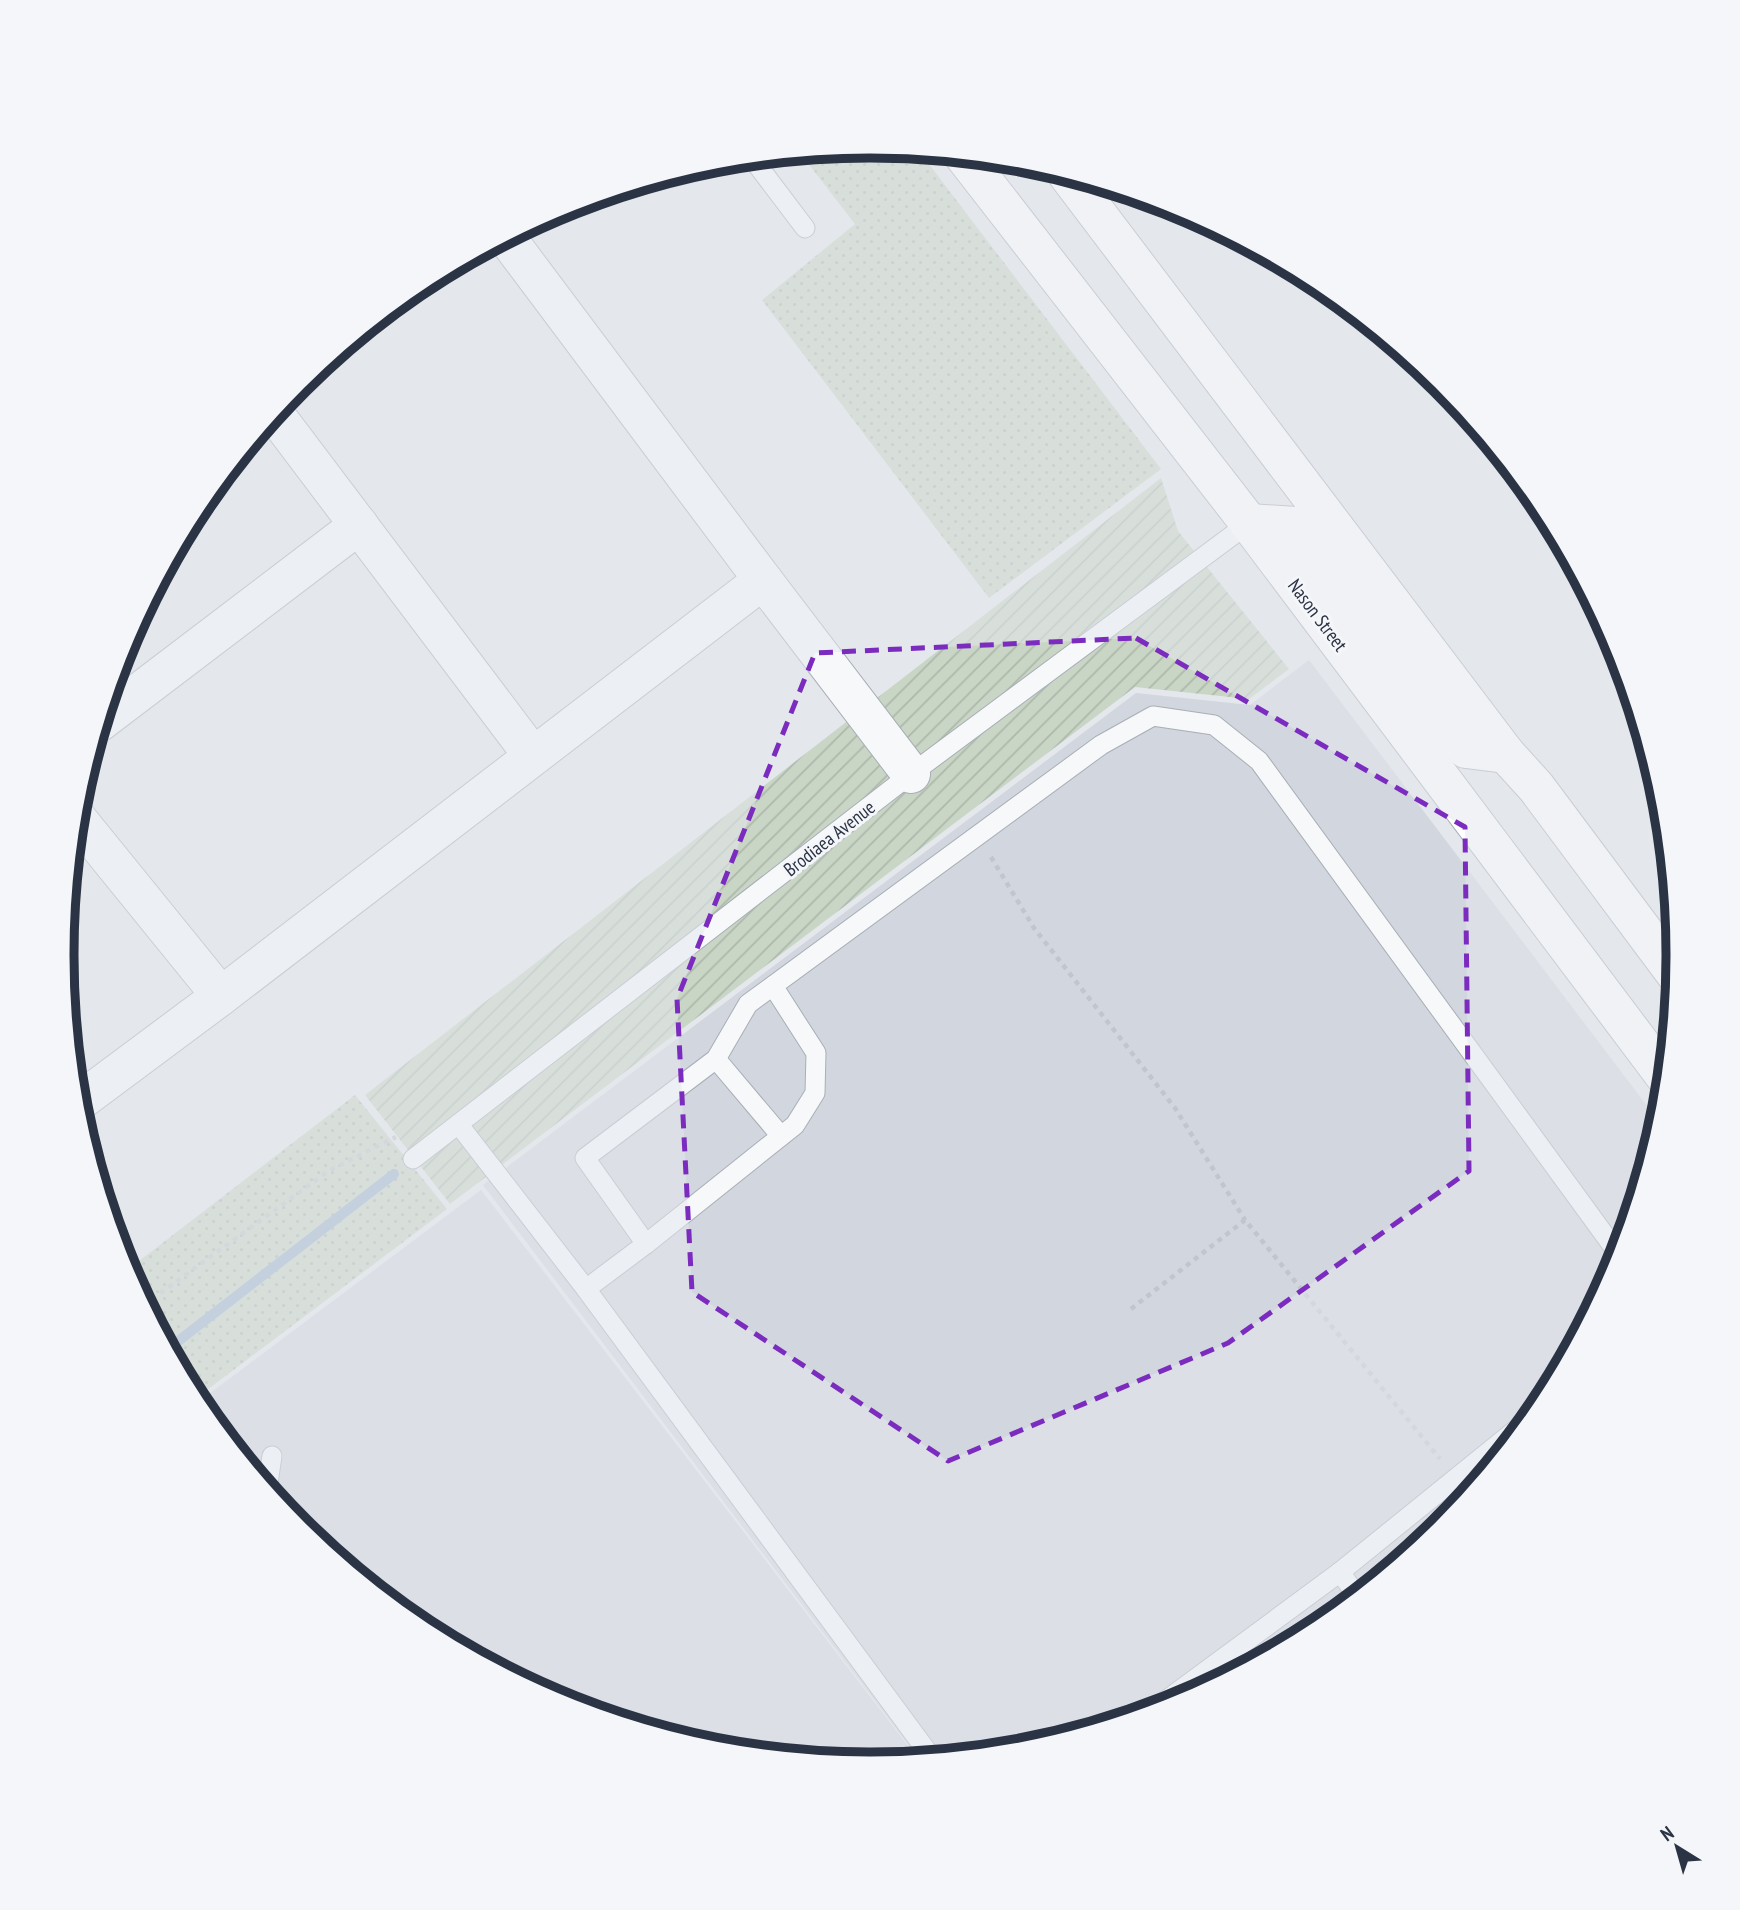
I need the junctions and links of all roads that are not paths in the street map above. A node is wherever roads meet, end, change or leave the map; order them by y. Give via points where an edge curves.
1 (971, 165) edge
2 (758, 166) edge
3 (1076, 186) edge
4 (806, 228) dead end
5 (512, 244) edge
6 (280, 421) edge
7 (1249, 523) junction
8 (359, 525) junction
9 (763, 580) junction
10 (112, 713) edge
11 (1506, 754) junction
12 (533, 756) junction
13 (911, 774) junction
14 (84, 827) edge
15 (1666, 961) edge
16 (773, 986) junction
17 (220, 996) junction
18 (716, 1059) junction
19 (1658, 1068) edge
20 (87, 1096) edge
21 (459, 1125) junction
22 (780, 1136) junction
23 (413, 1159) dead end
24 (646, 1244) junction
25 (1612, 1245) edge
26 (586, 1289) junction
27 (1500, 1443) edge
28 (272, 1456) dead end
29 (269, 1477) edge
30 (1340, 1572) junction
31 (1352, 1589) edge
32 (1185, 1686) edge
33 (926, 1750) edge

1 - 7 main road, Nason Street
2 - 4 lane
3 - 11 main road
5 - 9 street
6 - 8 street
7 - 11 main road via 1296,526 1466,749
7 - 13 lane, Brodiaea Avenue
7 - 19 main road, Nason Street
8 - 10 street
8 - 12 street
9 - 12 street
9 - 13 street
11 - 15 main road
12 - 17 street
13 - 21 lane, Brodiaea Avenue
14 - 17 street
16 - 18 lane via 748,1004
16 - 22 lane via 816,1054 815,1093 795,1125
16 - 25 lane via 1101,745 1153,716 1214,725 1259,761
17 - 20 street
18 - 22 lane
18 - 24 lane via 585,1158
21 - 23 lane, Brodiaea Avenue
21 - 26 lane
22 - 24 lane
24 - 26 lane
26 - 33 lane
27 - 30 lane
28 - 29 lane
30 - 31 lane
30 - 32 lane

